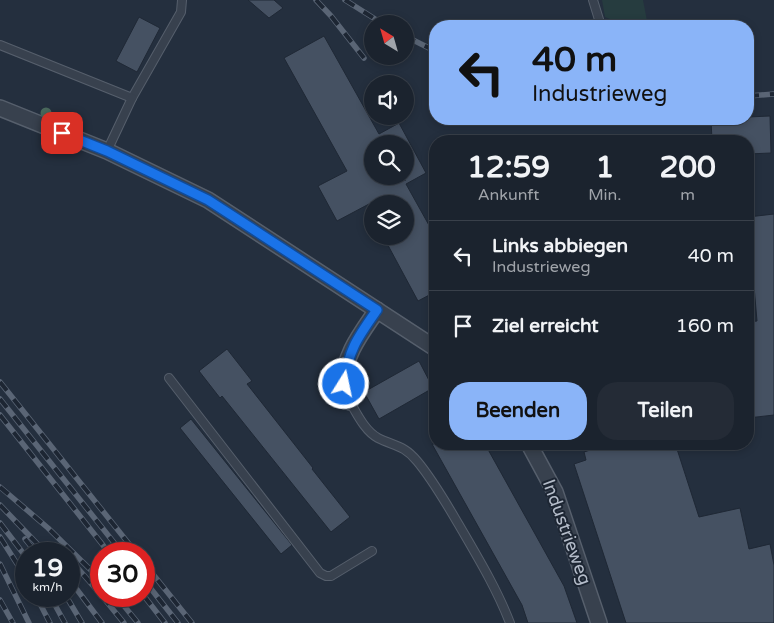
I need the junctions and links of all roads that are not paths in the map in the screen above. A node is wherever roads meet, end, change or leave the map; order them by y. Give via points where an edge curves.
1 (182, 0) edge
2 (593, 0) edge
3 (598, 20) edge
4 (0, 45) edge
5 (132, 98) junction
6 (0, 108) edge
7 (107, 151) junction
8 (377, 310) junction
9 (429, 344) edge
10 (169, 378) dead end
11 (350, 402) joint
12 (532, 450) edge
13 (372, 551) dead end
14 (510, 623) edge
15 (599, 623) edge

1 - 5 lane via 181,12
2 - 3 lane
4 - 5 lane
5 - 7 lane
6 - 7 street
7 - 8 street via 208,200
8 - 9 street
8 - 11 street via 354,345 346,366 344,384
10 - 13 lane via 320,574 331,576
11 - 14 lane via 376,437 402,447 417,460 476,554
12 - 15 street, Industrieweg via 555,492

